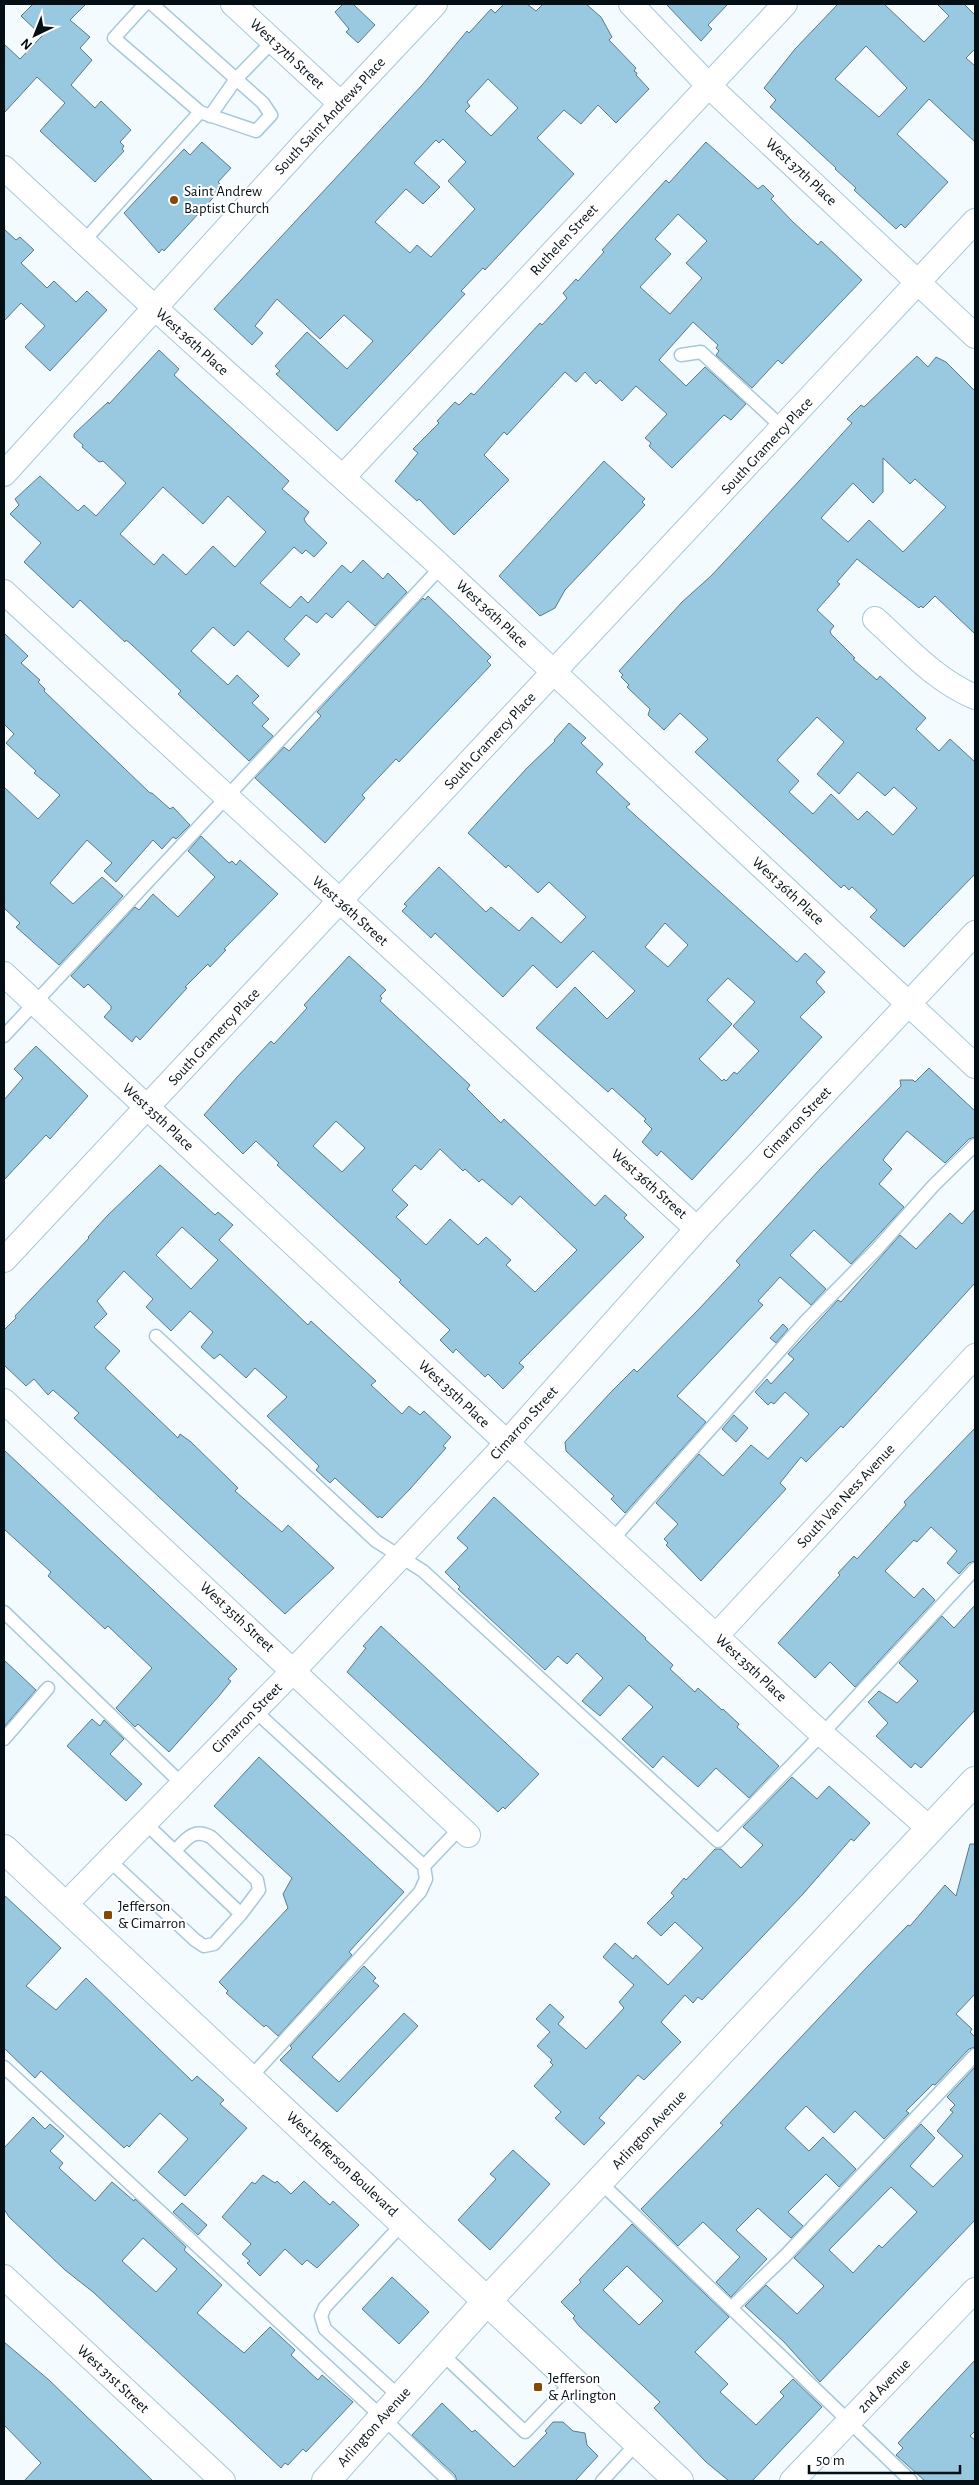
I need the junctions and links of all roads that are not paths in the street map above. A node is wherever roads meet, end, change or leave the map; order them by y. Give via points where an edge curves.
1 (145, 4) edge
2 (152, 4) edge
3 (233, 4) edge
4 (435, 4) edge
5 (631, 4) edge
6 (784, 4) edge
7 (273, 41) junction
8 (236, 79) junction
9 (709, 86) junction
10 (341, 104) junction
11 (205, 114) junction
12 (4, 168) edge
13 (975, 221) edge
14 (83, 242) junction
15 (918, 282) junction
16 (156, 309) junction
17 (975, 336) edge
18 (681, 355) dead end
19 (783, 428) junction
20 (4, 474) edge
21 (343, 477) junction
22 (441, 567) junction
23 (4, 592) edge
24 (874, 619) dead end
25 (553, 672) junction
26 (975, 697) edge
27 (227, 798) junction
28 (340, 903) junction
29 (975, 933) edge
30 (4, 974) edge
31 (34, 1003) junction
32 (910, 1004) junction
33 (4, 1036) edge
34 (975, 1066) edge
35 (147, 1107) junction
36 (975, 1145) edge
37 (697, 1229) junction
38 (4, 1260) edge
39 (156, 1336) dead end
40 (975, 1356) edge
41 (4, 1401) edge
42 (507, 1443) junction
43 (612, 1540) junction
44 (400, 1556) junction
45 (975, 1569) edge
46 (4, 1612) edge
47 (716, 1636) junction
48 (294, 1670) junction
49 (48, 1688) dead end
50 (254, 1710) junction
51 (822, 1734) junction
52 (4, 1739) edge
53 (975, 1781) edge
54 (182, 1784) junction
55 (144, 1822) junction
56 (930, 1829) junction
57 (464, 1831) joint
58 (4, 1849) edge
59 (175, 1851) junction
60 (109, 1860) junction
61 (424, 1866) junction
62 (65, 1905) junction
63 (241, 1914) junction
64 (975, 2055) edge
65 (4, 2067) edge
66 (250, 2078) junction
67 (600, 2182) junction
68 (404, 2222) junction
69 (4, 2277) edge
70 (975, 2290) edge
71 (487, 2301) junction
72 (731, 2308) junction
73 (440, 2352) junction
74 (573, 2382) junction
75 (391, 2407) junction
76 (849, 2422) junction
77 (638, 2442) junction
78 (223, 2481) edge
79 (326, 2481) edge
80 (449, 2481) edge
81 (602, 2481) edge
82 (679, 2481) edge
83 (792, 2481) edge
84 (911, 2481) edge

1 - 11 lane via 114,38
2 - 8 lane
3 - 7 street, West 37th Street
4 - 10 street, South Saint Andrews Place
5 - 9 street, West 37th Place
6 - 9 street, Ruthelen Street
7 - 8 lane
7 - 10 street, West 37th Street
8 - 11 lane
8 - 11 lane via 272,115 256,131
9 - 15 street, West 37th Place
9 - 21 street, Ruthelen Street
10 - 16 street, South Saint Andrews Place
11 - 14 lane
12 - 14 street, West 36th Place
13 - 15 street, South Gramercy Place
14 - 16 street, West 36th Place
15 - 17 street, West 37th Place
15 - 19 street, South Gramercy Place
16 - 20 street, South Saint Andrews Place
16 - 21 street, West 36th Place
18 - 19 lane via 701,352
19 - 25 street, South Gramercy Place
21 - 22 street, West 36th Place
22 - 25 street, West 36th Place
22 - 27 lane
23 - 27 street, West 36th Street
24 - 26 street via 926,668 958,690
25 - 28 street, South Gramercy Place
25 - 32 street, West 36th Place
27 - 28 street, West 36th Street
27 - 31 lane
28 - 35 street, South Gramercy Place
28 - 37 street, West 36th Street
29 - 32 street, Cimarron Street
30 - 31 street, West 35th Place
31 - 33 lane
31 - 35 street, West 35th Place
32 - 34 street, West 36th Place
32 - 37 street, Cimarron Street
35 - 38 street, South Gramercy Place
35 - 42 street, West 35th Place
36 - 43 lane via 805,1322
37 - 42 street, Cimarron Street
39 - 44 lane via 376,1541
40 - 47 street, South Van Ness Avenue
41 - 48 street, West 35th Street
42 - 43 street, West 35th Place
42 - 44 street, Cimarron Street
43 - 47 street, West 35th Place
44 - 48 street, Cimarron Street
44 - 51 lane via 423,1571 718,1841
45 - 51 lane
46 - 54 lane
47 - 51 street, West 35th Place
48 - 50 street, Cimarron Street
48 - 57 street, West 35th Street
49 - 52 lane
50 - 54 street, Cimarron Street
50 - 61 lane
51 - 56 street, West 35th Place
53 - 56 main road, Arlington Avenue
54 - 55 street, Cimarron Street
55 - 59 lane
55 - 60 street, Cimarron Street
56 - 67 main road, Arlington Avenue
57 - 61 lane
58 - 62 main road, West Jefferson Boulevard
59 - 63 lane
59 - 63 lane via 191,1834 202,1832 257,1880 259,1890
60 - 62 street, Cimarron Street
60 - 63 lane via 204,1946 214,1944
61 - 66 lane via 426,1879 420,1892
62 - 66 main road, West Jefferson Boulevard
64 - 72 lane via 785,2256
65 - 75 lane
66 - 68 main road, West Jefferson Boulevard
67 - 71 main road, Arlington Avenue
67 - 72 lane
68 - 71 main road, West Jefferson Boulevard
68 - 75 lane via 325,2307 322,2316 326,2329
69 - 78 street, West 31st Street
70 - 76 street, 2nd Avenue
71 - 73 main road, Arlington Avenue
71 - 74 main road, West Jefferson Boulevard
72 - 76 lane
73 - 74 lane via 525,2432
73 - 75 main road, Arlington Avenue
74 - 77 main road, West Jefferson Boulevard
75 - 79 main road, Arlington Avenue
75 - 80 lane
76 - 83 street, 2nd Avenue
76 - 84 lane
77 - 81 lane
77 - 82 main road, West Jefferson Boulevard

